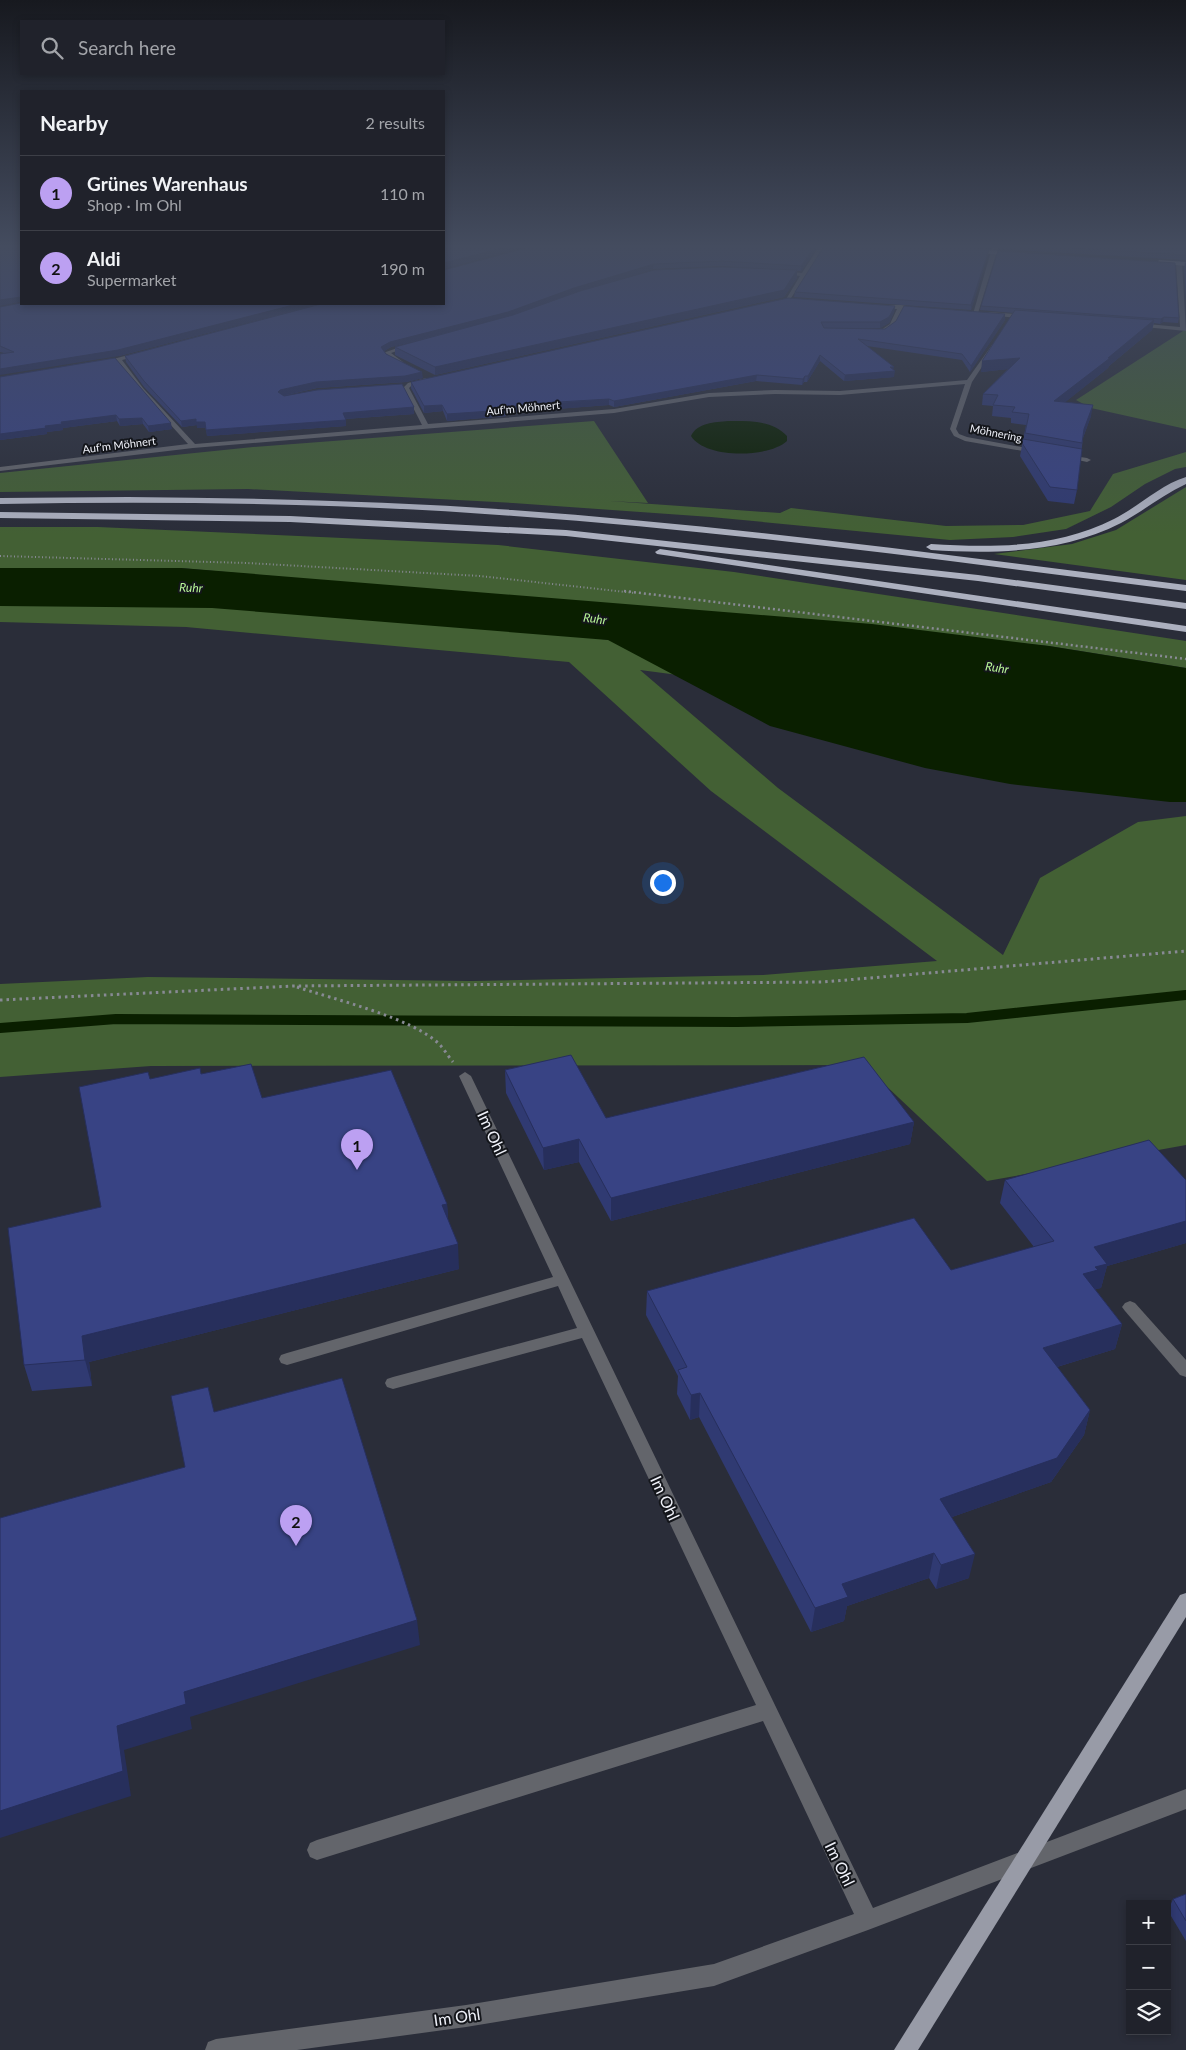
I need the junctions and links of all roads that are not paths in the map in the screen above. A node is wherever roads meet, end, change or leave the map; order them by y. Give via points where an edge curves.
1 (416, 344) edge
2 (994, 344) edge
3 (146, 353) edge
4 (119, 360) junction
5 (89, 365) edge
6 (407, 365) edge
7 (424, 373) edge
8 (969, 382) junction
9 (426, 427) junction
10 (193, 446) junction
11 (1049, 454) edge
12 (1058, 455) edge
13 (1087, 460) dead end
14 (0, 469) edge
15 (1186, 480) edge
16 (0, 501) edge
17 (0, 515) edge
18 (503, 529) junction
19 (740, 533) junction
20 (1186, 588) edge
21 (1186, 606) edge
22 (1186, 629) edge
23 (465, 1076) road end
24 (561, 1280) junction
25 (1130, 1307) dead end
26 (586, 1331) junction
27 (287, 1359) dead end
28 (1186, 1371) edge
29 (393, 1383) dead end
30 (1186, 1601) edge
31 (766, 1711) junction
32 (1186, 1799) edge
33 (316, 1850) dead end
34 (868, 1920) junction
35 (216, 2050) edge
36 (905, 2050) edge

1 - 6 street via 386,353
2 - 8 street
3 - 4 street
4 - 5 street
4 - 10 street
7 - 9 street via 433,378 403,386
8 - 9 street, Auf'm Möhnert via 840,393 709,395 614,411
8 - 11 street, Möhnering via 953,429 956,435 982,443
9 - 10 street, Auf'm Möhnert
10 - 14 street, Auf'm Möhnert
12 - 13 street
15 - 19 highway via 1108,526 1070,539 1035,545 955,548
16 - 19 highway via 172,500 367,505 512,513
17 - 18 highway via 290,519
18 - 21 highway via 744,551
18 - 22 highway
19 - 20 highway
23 - 24 street, Im Ohl
24 - 26 street, Im Ohl
24 - 27 street
25 - 28 street
26 - 29 street
26 - 31 street, Im Ohl
30 - 36 main road
31 - 33 street
31 - 34 street, Im Ohl
32 - 34 street, Im Ohl
34 - 35 street, Im Ohl via 714,1975 466,2016

